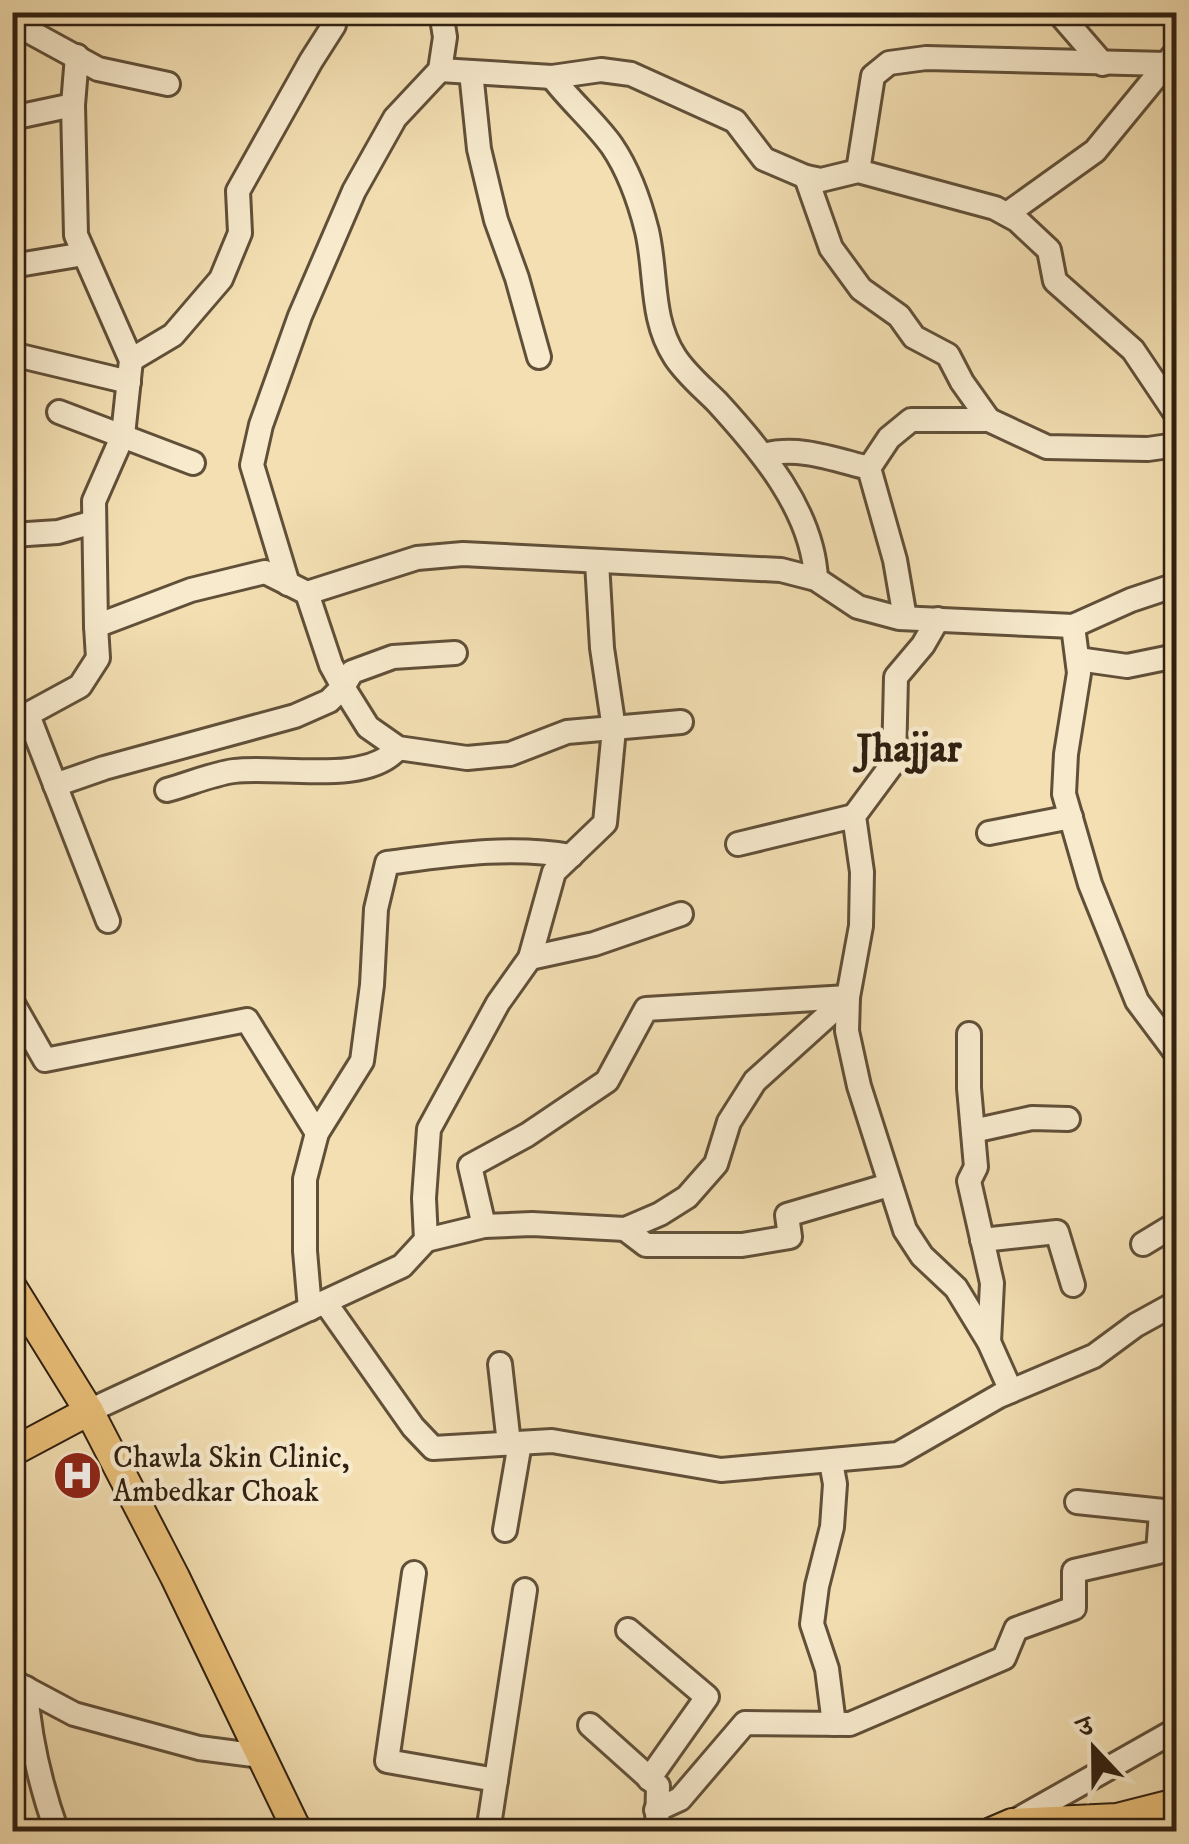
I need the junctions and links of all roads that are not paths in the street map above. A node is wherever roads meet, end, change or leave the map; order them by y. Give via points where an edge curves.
1 (332, 12) edge
2 (441, 12) edge
3 (1058, 12) edge
4 (12, 22) edge
5 (77, 56) junction
6 (1102, 64) junction
7 (1173, 64) edge
8 (440, 70) junction
9 (471, 72) junction
10 (552, 77) junction
11 (168, 84) dead end
12 (73, 105) junction
13 (12, 118) edge
14 (858, 171) junction
15 (806, 176) junction
16 (1006, 214) junction
17 (84, 254) junction
18 (12, 266) edge
19 (12, 354) edge
20 (540, 357) dead end
21 (130, 371) junction
22 (59, 412) dead end
23 (1176, 414) edge
24 (989, 420) junction
25 (123, 435) junction
26 (1176, 445) edge
27 (764, 455) junction
28 (193, 463) dead end
29 (869, 468) junction
30 (94, 522) junction
31 (12, 535) edge
32 (597, 562) junction
33 (816, 579) junction
34 (1176, 585) edge
35 (298, 588) junction
36 (905, 618) junction
37 (938, 619) junction
38 (96, 626) junction
39 (1073, 626) junction
40 (455, 653) dead end
41 (1176, 656) edge
42 (1078, 658) junction
43 (344, 687) junction
44 (20, 719) edge
45 (681, 722) dead end
46 (614, 729) junction
47 (398, 748) junction
48 (55, 785) junction
49 (167, 790) dead end
50 (854, 816) junction
51 (1071, 817) junction
52 (988, 833) dead end
53 (738, 844) dead end
54 (570, 856) junction
55 (682, 914) dead end
56 (108, 922) dead end
57 (530, 958) junction
58 (848, 997) junction
59 (12, 1002) edge
60 (969, 1034) dead end
61 (1176, 1053) edge
62 (1068, 1119) dead end
63 (973, 1131) junction
64 (316, 1133) junction
65 (890, 1185) junction
66 (1176, 1224) edge
67 (484, 1226) junction
68 (625, 1229) junction
69 (426, 1240) junction
70 (982, 1240) junction
71 (1143, 1244) dead end
72 (1073, 1285) dead end
73 (12, 1288) edge
74 (1176, 1304) edge
75 (318, 1306) junction
76 (989, 1342) junction
77 (500, 1364) dead end
78 (1011, 1391) junction
79 (89, 1412) junction
80 (515, 1443) junction
81 (12, 1452) edge
82 (831, 1462) junction
83 (1078, 1502) dead end
84 (1169, 1512) edge
85 (505, 1530) dead end
86 (414, 1573) dead end
87 (526, 1590) dead end
88 (628, 1630) dead end
89 (17, 1685) edge
90 (834, 1724) junction
91 (590, 1725) dead end
92 (1176, 1730) edge
93 (261, 1756) junction
94 (650, 1779) junction
95 (496, 1780) junction
96 (1176, 1803) edge
97 (656, 1821) edge
98 (1001, 1827) edge
99 (297, 1830) edge
100 (57, 1832) edge
101 (488, 1832) edge

1 - 21 street via 334,26 238,191 240,232 221,280
2 - 8 street
3 - 6 street
4 - 5 street
5 - 11 street via 98,69
5 - 12 street
6 - 7 street
6 - 14 street via 926,58 889,63 873,76
7 - 16 street via 1095,151
8 - 9 street
8 - 35 street via 396,118 354,191 262,425 252,465
9 - 10 street
9 - 20 street via 496,220
10 - 15 street via 601,70 631,74 735,121 764,158
10 - 27 street via 612,146 632,185 666,342
12 - 13 street
12 - 17 street via 76,236
14 - 15 street via 821,180
14 - 16 street
15 - 24 street via 831,248 861,289 899,316 914,336 948,355
16 - 23 street via 1049,250 1055,280 1133,350
17 - 18 street
17 - 21 street
19 - 21 street
21 - 25 street
22 - 25 street
24 - 26 street via 1047,447
24 - 29 street via 912,420 889,438
25 - 28 street
25 - 30 street via 94,501
27 - 29 street via 802,452
27 - 33 street via 800,519
29 - 36 street
30 - 31 street
30 - 38 street
32 - 33 street via 781,570
32 - 35 street via 432,556
32 - 46 street
33 - 36 street via 858,608
34 - 39 street
35 - 38 street via 266,572 191,590
35 - 43 street
36 - 37 street
37 - 39 street
37 - 50 street via 896,676 894,762
38 - 44 street via 98,658 80,686
39 - 42 street
40 - 43 street via 394,657 352,672
41 - 42 street via 1127,666
42 - 51 street via 1064,794
43 - 47 street via 368,728
43 - 48 street via 295,716
44 - 48 street
45 - 46 street
46 - 47 street via 568,732 510,754 467,758
46 - 54 street via 604,823
47 - 49 street via 390,759 368,765 233,771
48 - 56 street
50 - 53 street
50 - 58 street via 861,926
51 - 52 street
51 - 61 street via 1137,1001
54 - 57 street via 554,872
54 - 64 street via 474,852 387,864 376,909 362,1061
55 - 57 street
57 - 69 street via 429,1130
58 - 65 street via 847,1031
58 - 67 street via 646,1008 607,1080 470,1166
58 - 68 street via 756,1082 729,1122 716,1164 687,1197
59 - 64 street via 45,1060 246,1020
60 - 63 street
62 - 63 street via 1032,1118
63 - 70 street via 976,1167 969,1181
64 - 75 street via 305,1179 305,1251
65 - 68 street via 787,1215 790,1236 742,1246 646,1246
65 - 76 street via 904,1230 956,1288
66 - 71 street
67 - 68 street
67 - 69 street
69 - 75 street via 402,1266
70 - 72 street via 1057,1232
70 - 76 street via 992,1284
73 - 79 main road
74 - 78 street via 1094,1356
75 - 79 street
75 - 80 street via 433,1448
76 - 78 street
77 - 80 street
78 - 82 street via 898,1454
79 - 81 main road
79 - 93 main road
80 - 82 street via 552,1441 720,1470
80 - 85 street
82 - 90 street via 832,1526 812,1624 828,1669
83 - 84 street
84 - 90 street via 1158,1552 1074,1571 1074,1608 1016,1629 1004,1658 850,1724
86 - 95 street via 387,1761
87 - 95 street
88 - 94 street via 707,1697
89 - 93 street via 74,1714 199,1748
89 - 100 street
90 - 97 street via 744,1723
91 - 94 street
92 - 98 street
93 - 99 main road
94 - 97 street via 658,1786
95 - 101 street
96 - 98 main road via 1117,1818

